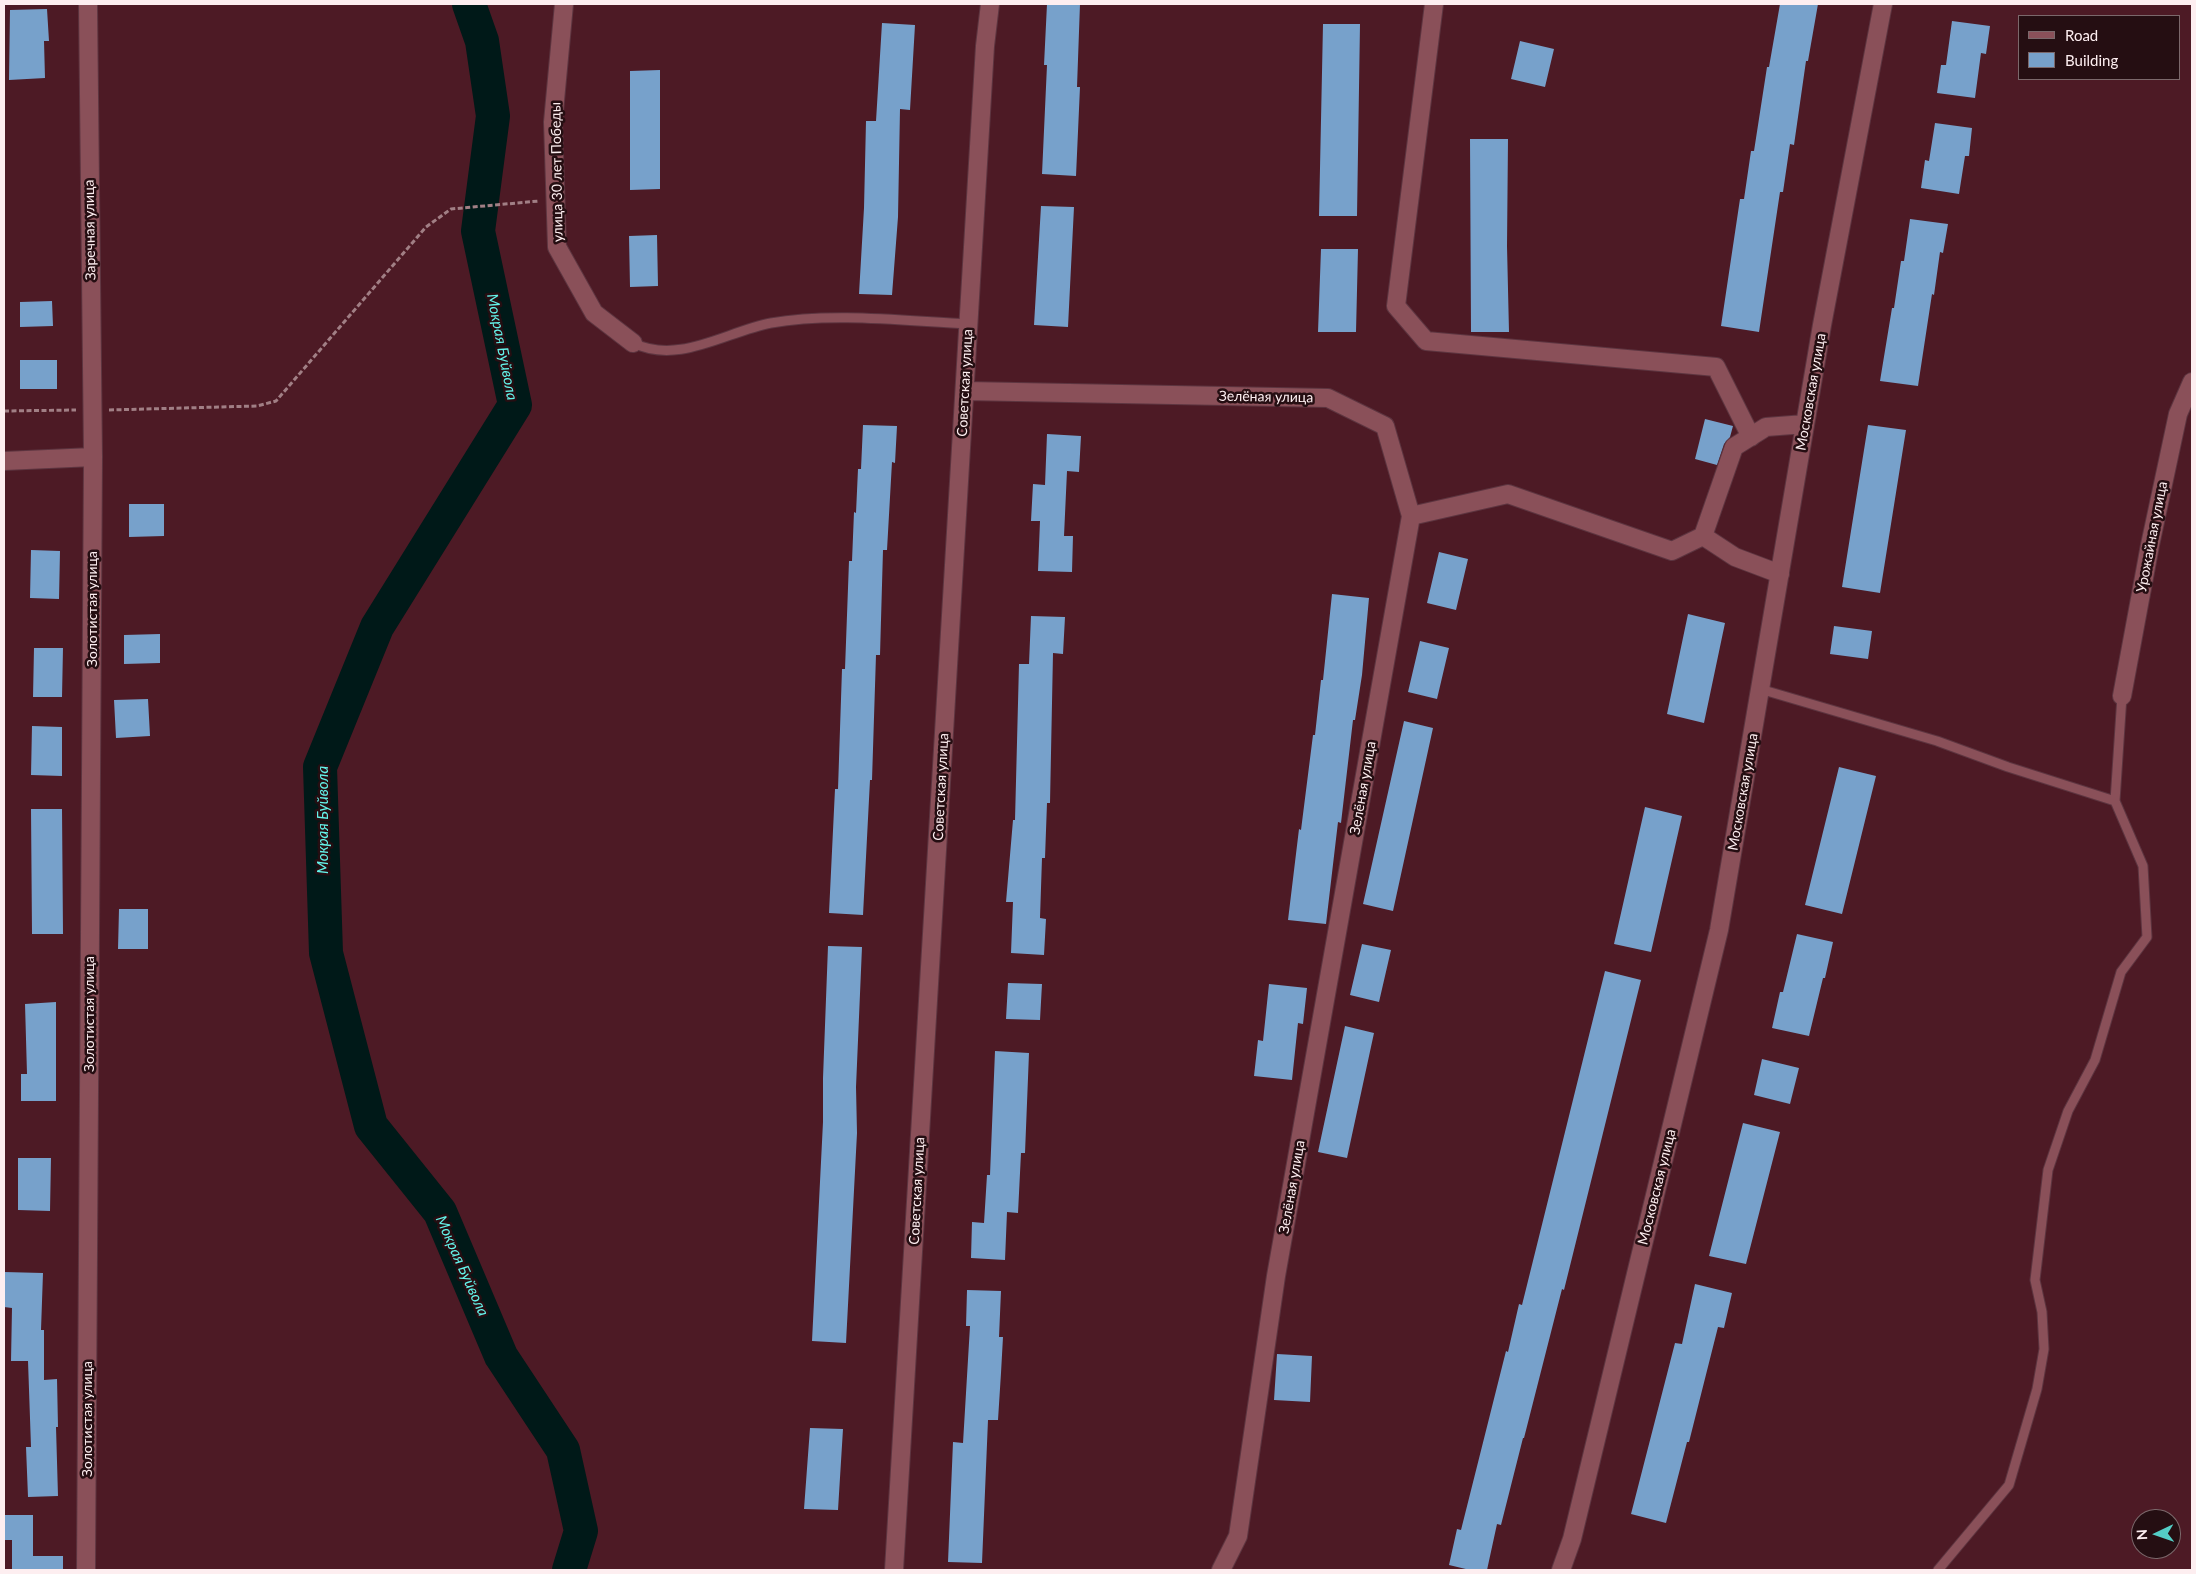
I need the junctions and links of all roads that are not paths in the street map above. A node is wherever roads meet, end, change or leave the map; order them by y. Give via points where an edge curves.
1 (88, 4) edge
2 (564, 4) edge
3 (990, 4) edge
4 (1434, 4) edge
5 (1883, 4) edge
6 (968, 324) junction
7 (633, 343) joint
8 (2192, 382) edge
9 (965, 391) junction
10 (1805, 424) junction
11 (1751, 437) junction
12 (93, 457) junction
13 (4, 461) edge
14 (1411, 516) junction
15 (1703, 536) junction
16 (1780, 574) junction
17 (1760, 689) junction
18 (2122, 696) joint
19 (2115, 801) junction
20 (86, 1570) edge
21 (894, 1570) edge
22 (1221, 1570) edge
23 (1561, 1570) edge
24 (1938, 1570) edge

1 - 12 street, Заречная улица
2 - 7 street, улица 30 лет Победы via 553,122 557,247 594,313
3 - 6 street, Советская улица
4 - 11 street via 1396,306 1426,341 1716,367
5 - 10 street, Московская улица
6 - 7 lane via 813,318 770,323 676,351 648,350
6 - 9 street, Советская улица
8 - 18 street, Урожайная улица via 2178,414
9 - 14 street, Зелёная улица via 1328,398 1385,426
9 - 21 street, Советская улица
10 - 11 street via 1766,427
10 - 16 street, Московская улица
11 - 15 street via 1734,448
12 - 13 street
12 - 20 street, Золотистая улица
14 - 15 street via 1508,494 1672,551
14 - 22 street, Зелёная улица via 1276,1276 1238,1536
15 - 16 street via 1735,557
16 - 17 street, Московская улица
17 - 19 lane via 1937,741
17 - 23 street, Московская улица via 1719,930 1572,1538
18 - 19 lane
19 - 24 lane via 2143,866 2147,937 2120,972 2095,1060 2068,1111 2048,1170 2035,1280 2042,1312 2044,1349 2037,1390 2008,1485

